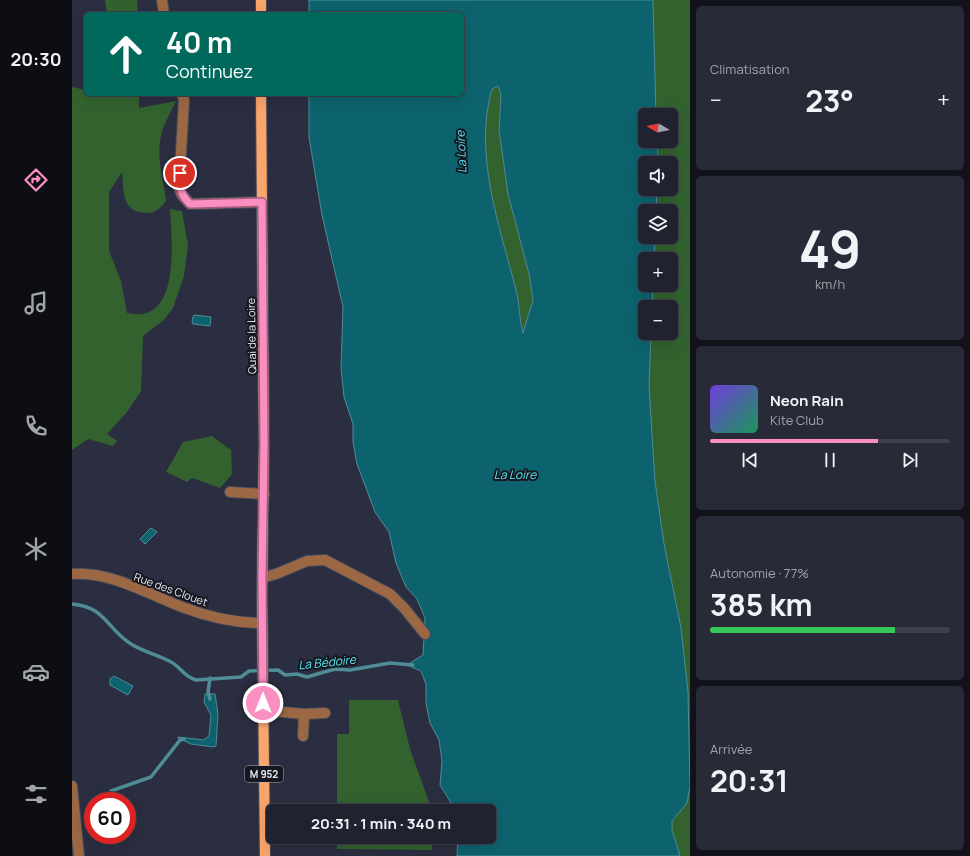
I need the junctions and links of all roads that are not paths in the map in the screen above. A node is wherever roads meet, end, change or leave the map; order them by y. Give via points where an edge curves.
1 (162, 0) edge
2 (261, 0) edge
3 (164, 12) edge
4 (261, 12) edge
5 (183, 96) edge
6 (261, 96) edge
7 (262, 202) junction
8 (230, 492) dead end
9 (264, 494) junction
10 (72, 574) edge
11 (262, 578) junction
12 (262, 623) junction
13 (425, 634) dead end
14 (263, 710) dead end
15 (325, 713) dead end
16 (304, 714) junction
17 (303, 736) dead end
18 (72, 786) edge
19 (79, 856) edge
20 (265, 856) edge

1 - 3 street
2 - 4 main road
5 - 7 street via 179,188 182,195 190,204
6 - 7 main road, Quai de la Loire / M 952
7 - 9 main road, Quai de la Loire / M 952
8 - 9 street
9 - 11 main road, Quai de la Loire / M 952
10 - 12 street, Rue des Clouet via 84,573 103,577 209,616 236,622
11 - 12 main road, M 952
11 - 13 street via 307,561 324,560 390,594
12 - 20 main road, M 952
14 - 16 street
15 - 16 street
16 - 17 street
18 - 19 street

